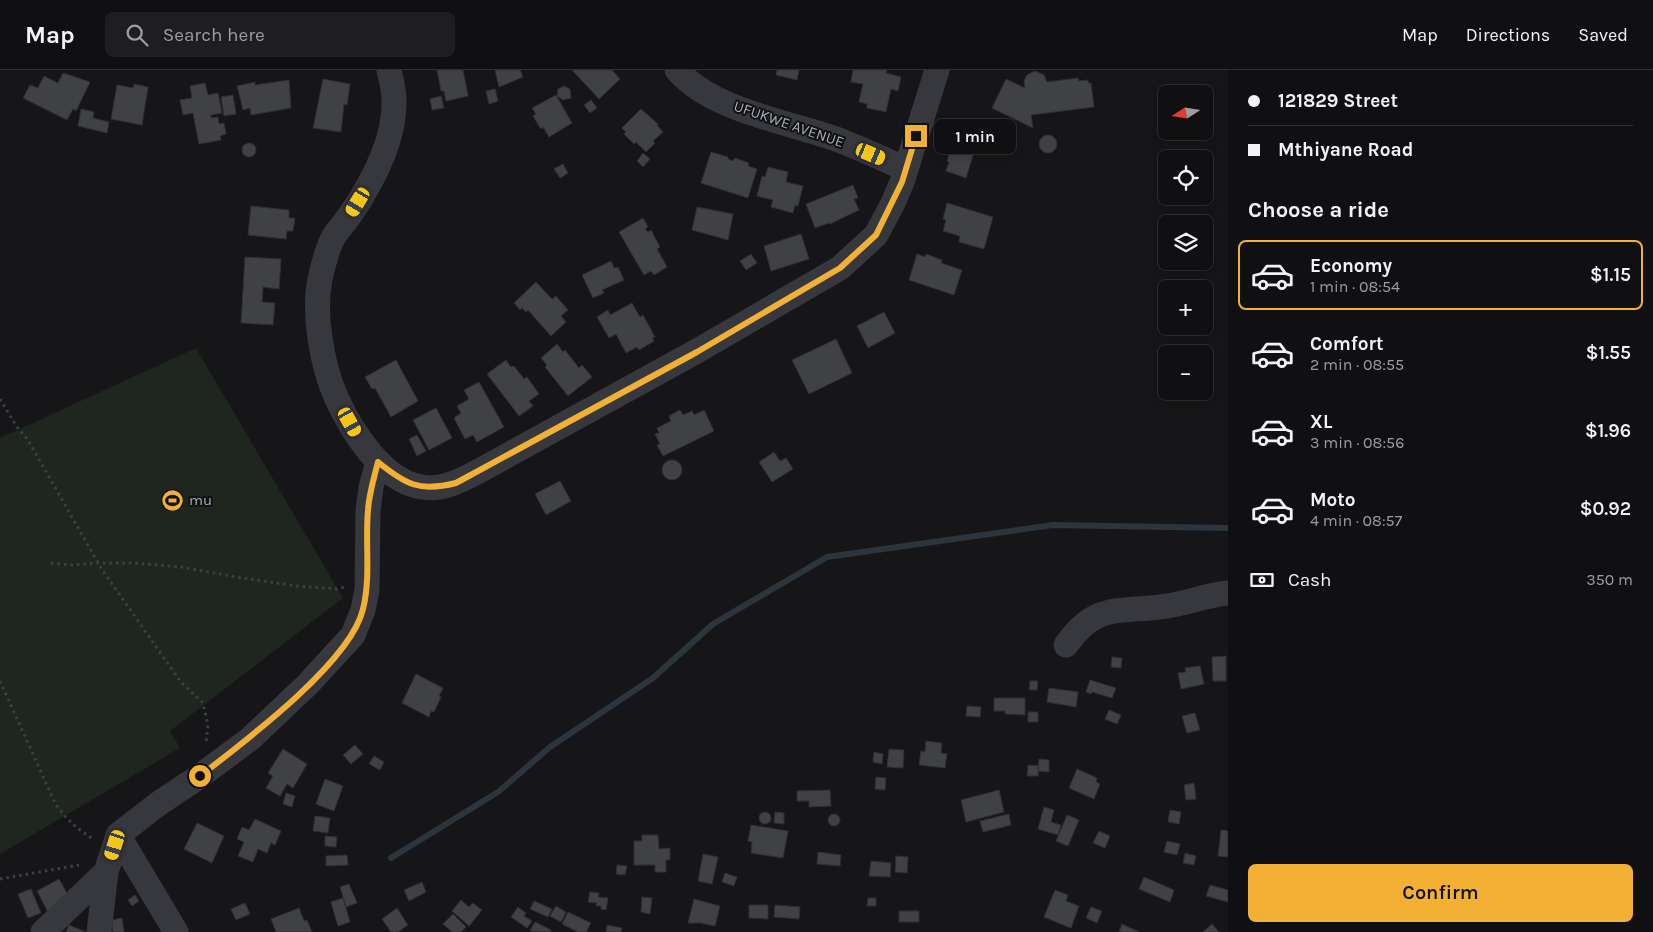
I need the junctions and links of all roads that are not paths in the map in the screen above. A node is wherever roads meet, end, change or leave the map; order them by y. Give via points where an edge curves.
1 (389, 70) edge
2 (677, 70) edge
3 (937, 70) edge
4 (906, 169) junction
5 (378, 462) junction
6 (1228, 593) edge
7 (1066, 645) dead end
8 (112, 853) junction
9 (43, 932) edge
10 (99, 932) edge
11 (176, 932) edge

1 - 5 street via 394,99 392,124 385,147 372,177 333,238 318,296 323,354 336,397
2 - 4 street, UFUKWE AVENUE via 706,94 837,139
3 - 4 street
4 - 5 street via 876,235 840,268 697,352 456,483 422,488 408,484
5 - 8 street via 368,510 367,583 363,610 353,635 308,684 250,739 158,804
6 - 7 street via 1160,607 1103,613 1085,622
8 - 9 street
8 - 10 street
8 - 11 street

